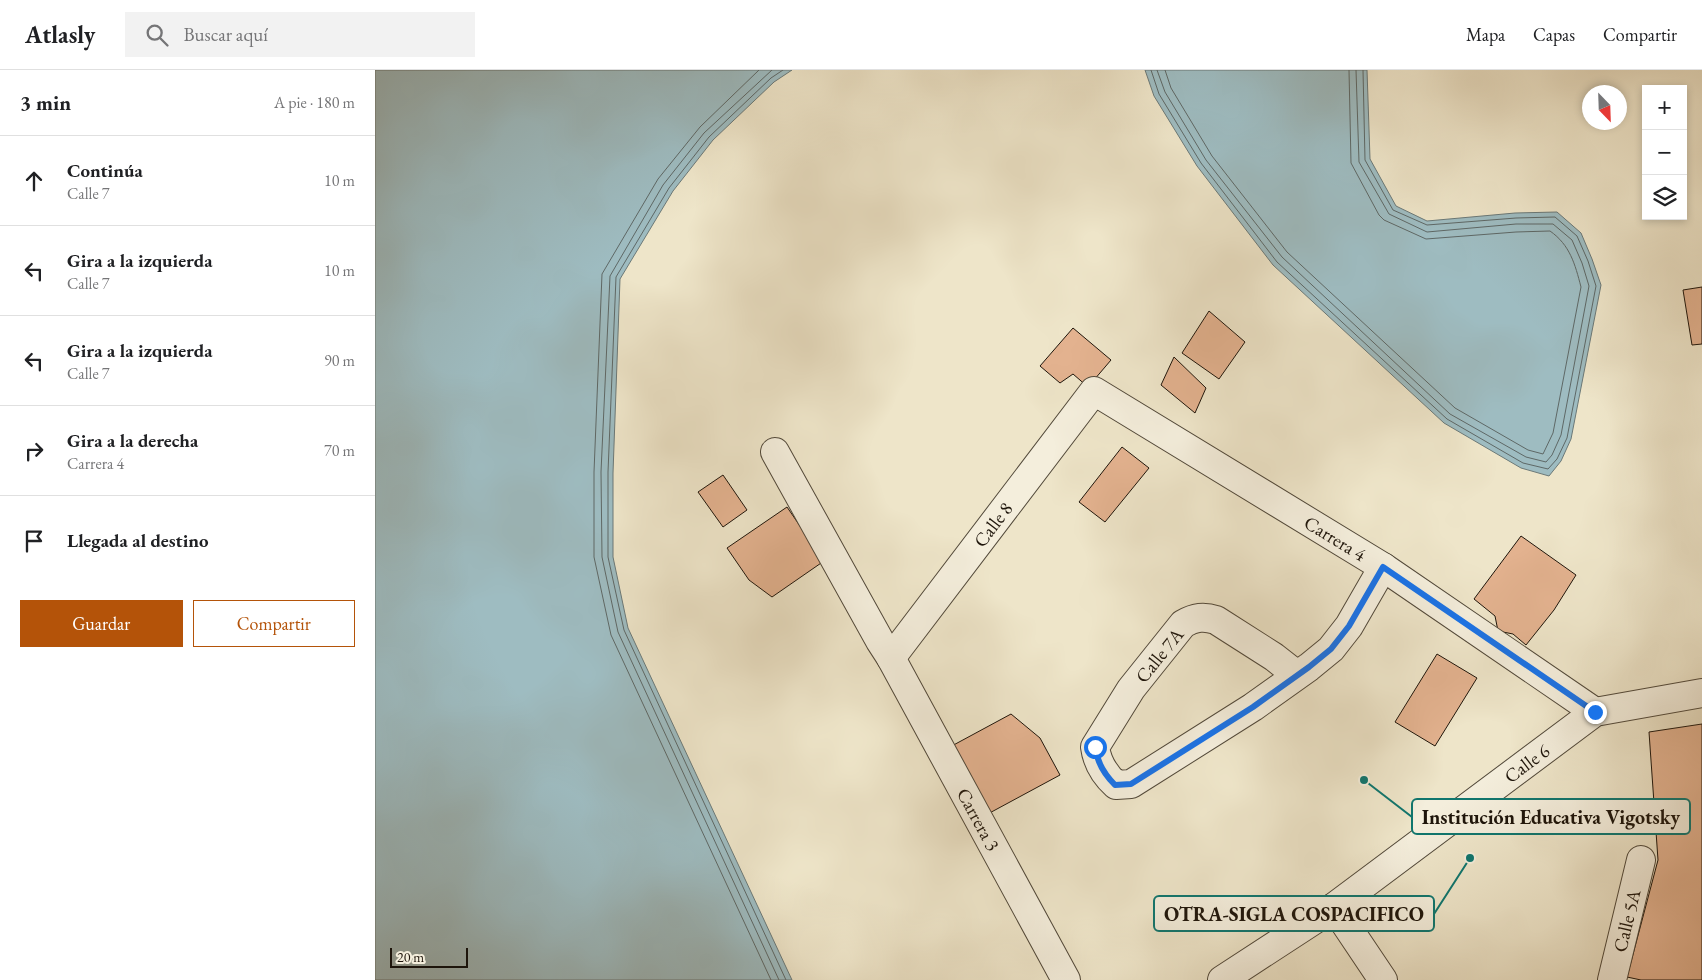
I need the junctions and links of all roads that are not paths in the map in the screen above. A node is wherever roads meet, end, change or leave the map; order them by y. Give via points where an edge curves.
1 (1093, 391) joint
2 (775, 452) dead end
3 (1383, 567) junction
4 (891, 658) junction
5 (1297, 675) junction
6 (1702, 692) edge
7 (1595, 712) junction
8 (1641, 860) dead end
9 (1334, 907) junction
10 (1066, 980) edge
11 (1222, 980) edge
12 (1383, 980) edge
13 (1612, 980) edge

1 - 3 street, Carrera 4
1 - 4 street, Calle 8
2 - 4 street, Carrera 3
3 - 5 street via 1349,626 1331,649
3 - 7 street, Carrera 4
4 - 10 street, Carrera 3
5 - 5 street, Calle 7A via 1253,707 1131,784 1115,785 1096,757 1095,747 1131,689 1183,624 1190,620 1207,617 1216,620
6 - 7 street, Calle 6
7 - 9 street, Calle 6
8 - 13 street, Calle 5A
9 - 11 street, Calle 6
9 - 12 street

